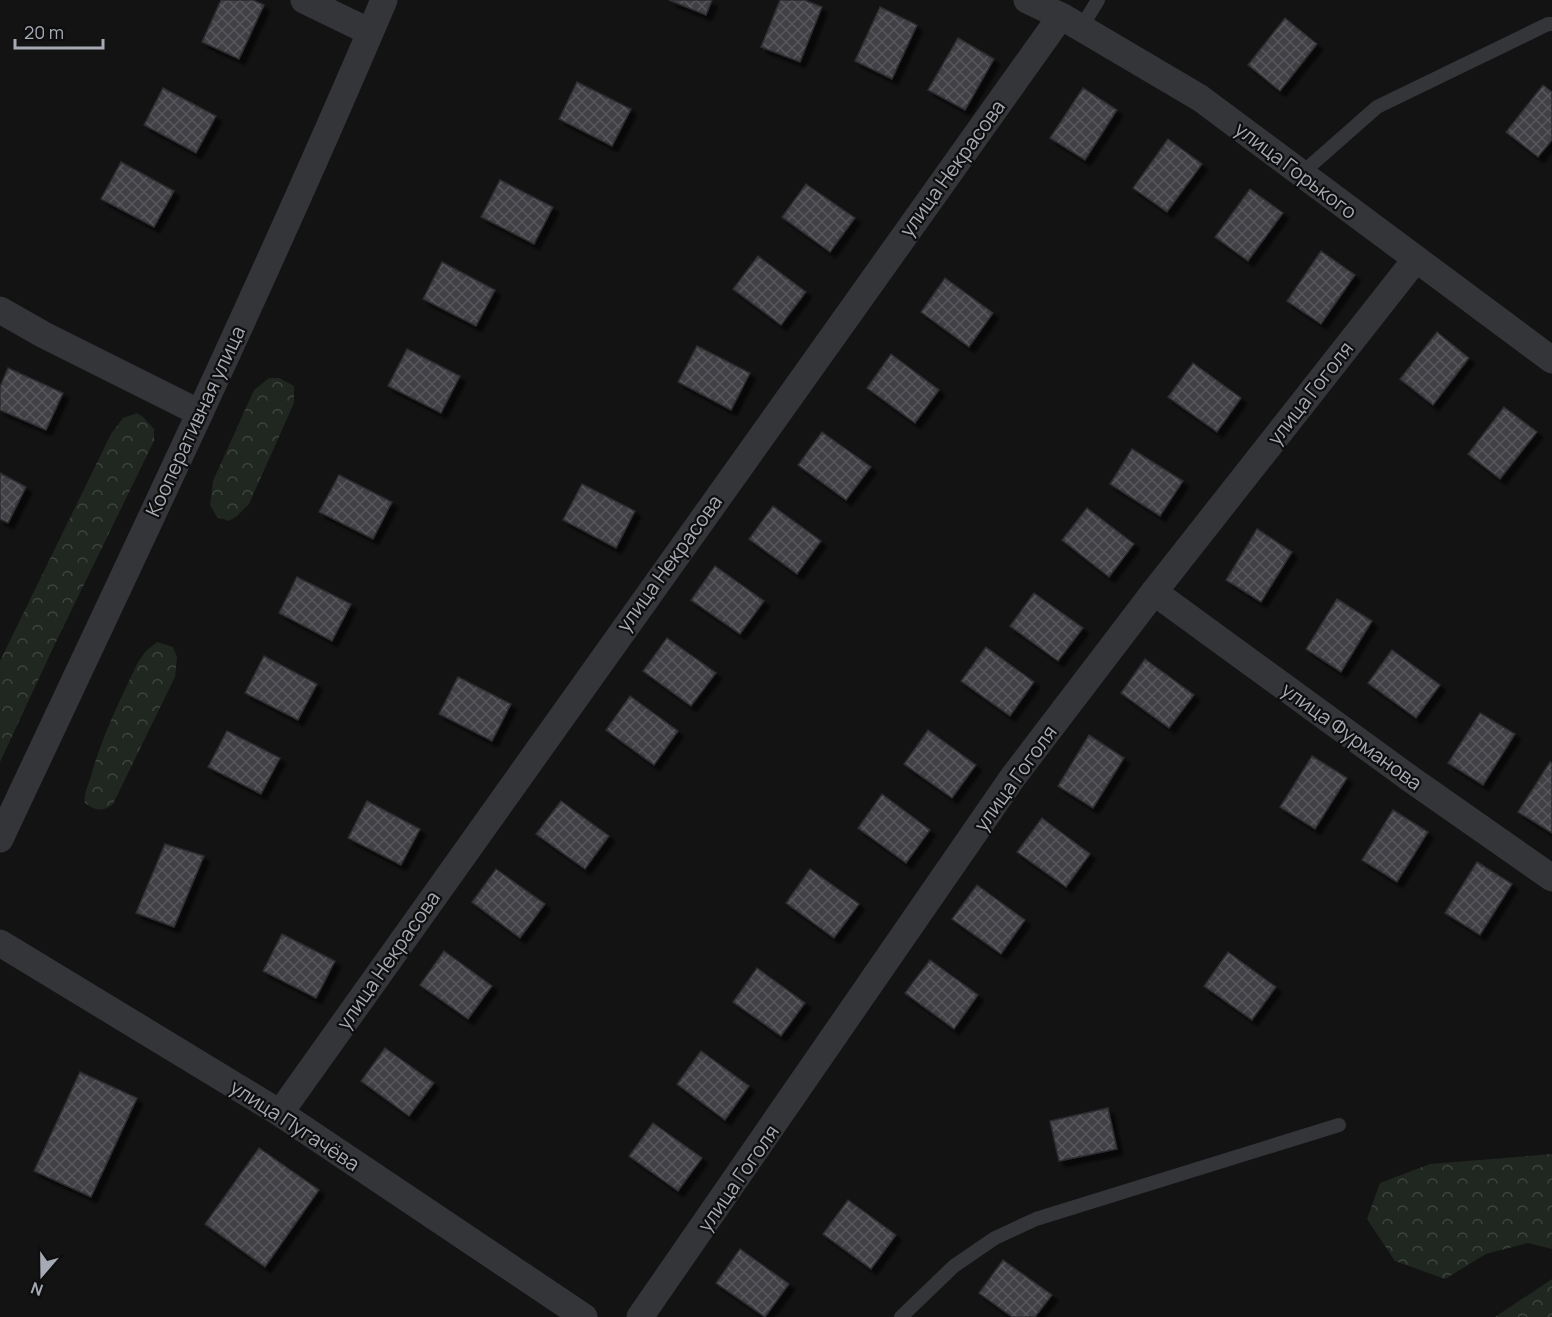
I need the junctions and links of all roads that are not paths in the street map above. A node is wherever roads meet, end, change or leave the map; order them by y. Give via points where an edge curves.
1 (304, 0) edge
2 (384, 0) edge
3 (1027, 0) edge
4 (1098, 0) edge
5 (1071, 22) junction
6 (1552, 24) edge
7 (370, 32) junction
8 (1301, 174) junction
9 (1416, 259) junction
10 (0, 310) edge
11 (1552, 360) edge
12 (200, 413) junction
13 (1154, 592) junction
14 (0, 839) edge
15 (1552, 878) edge
16 (0, 944) edge
17 (280, 1113) junction
18 (1339, 1125) dead end
19 (577, 1315) edge
20 (640, 1317) edge
21 (901, 1317) edge

1 - 7 street
2 - 7 street, Кооперативная улица
3 - 5 street, улица Горького
4 - 5 lane
5 - 8 street, улица Горького via 1200,98
5 - 17 street, улица Некрасова
6 - 8 lane via 1377,107
7 - 12 street, Кооперативная улица
8 - 9 street, улица Горького
9 - 11 street, улица Горького
9 - 13 street, улица Гоголя
10 - 12 street
12 - 14 street, Кооперативная улица
13 - 15 street, улица Фурманова
13 - 20 street, улица Гоголя via 1013,777
16 - 17 street, улица Пугачёва
17 - 19 street, улица Пугачёва
18 - 21 lane via 1036,1219 995,1238 954,1266

